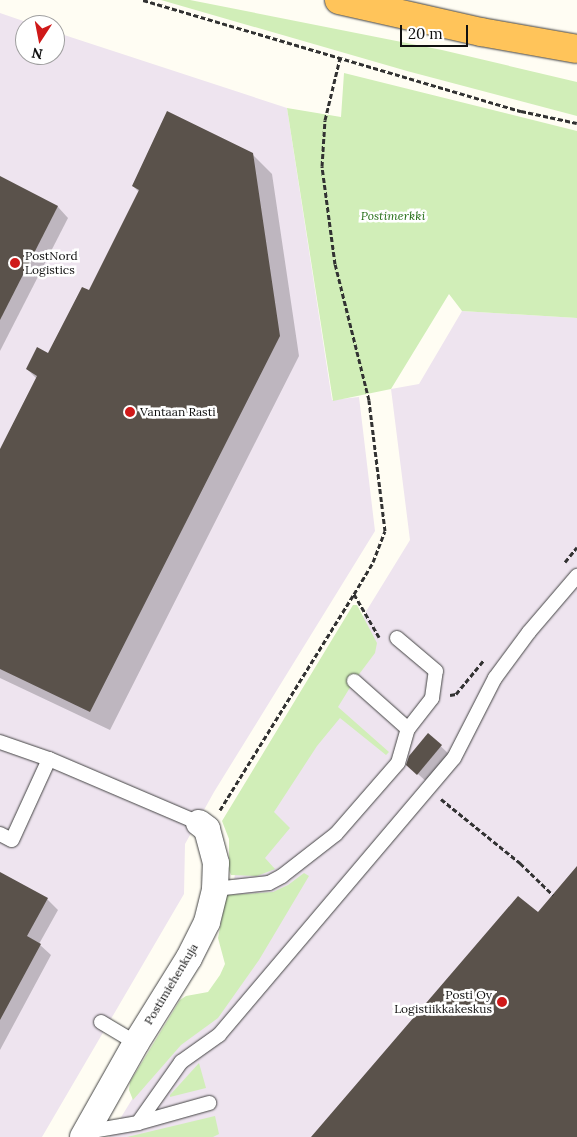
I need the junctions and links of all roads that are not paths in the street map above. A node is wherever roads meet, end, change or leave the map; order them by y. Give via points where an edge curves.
1 (339, 0) edge
2 (577, 49) edge
3 (577, 576) edge
4 (397, 638) road end
5 (354, 681) dead end
6 (408, 729) junction
7 (0, 742) edge
8 (49, 759) junction
9 (199, 823) joint
10 (0, 834) edge
11 (215, 888) junction
12 (102, 1022) dead end
13 (136, 1043) junction
14 (209, 1103) dead end
15 (138, 1124) junction
16 (84, 1135) edge

1 - 2 highway via 481,32
3 - 15 lane via 495,678 454,758 219,1035 181,1062
4 - 6 lane via 436,671 432,698
5 - 6 lane
6 - 11 lane via 398,763 336,834 270,883
7 - 8 lane
8 - 9 lane
8 - 10 lane via 12,840
9 - 11 street, Postimiehenkuja via 208,829 216,863
11 - 13 street, Postimiehenkuja via 207,922 189,958
12 - 13 lane
13 - 16 street, Postimiehenkuja
14 - 15 lane
15 - 16 lane

